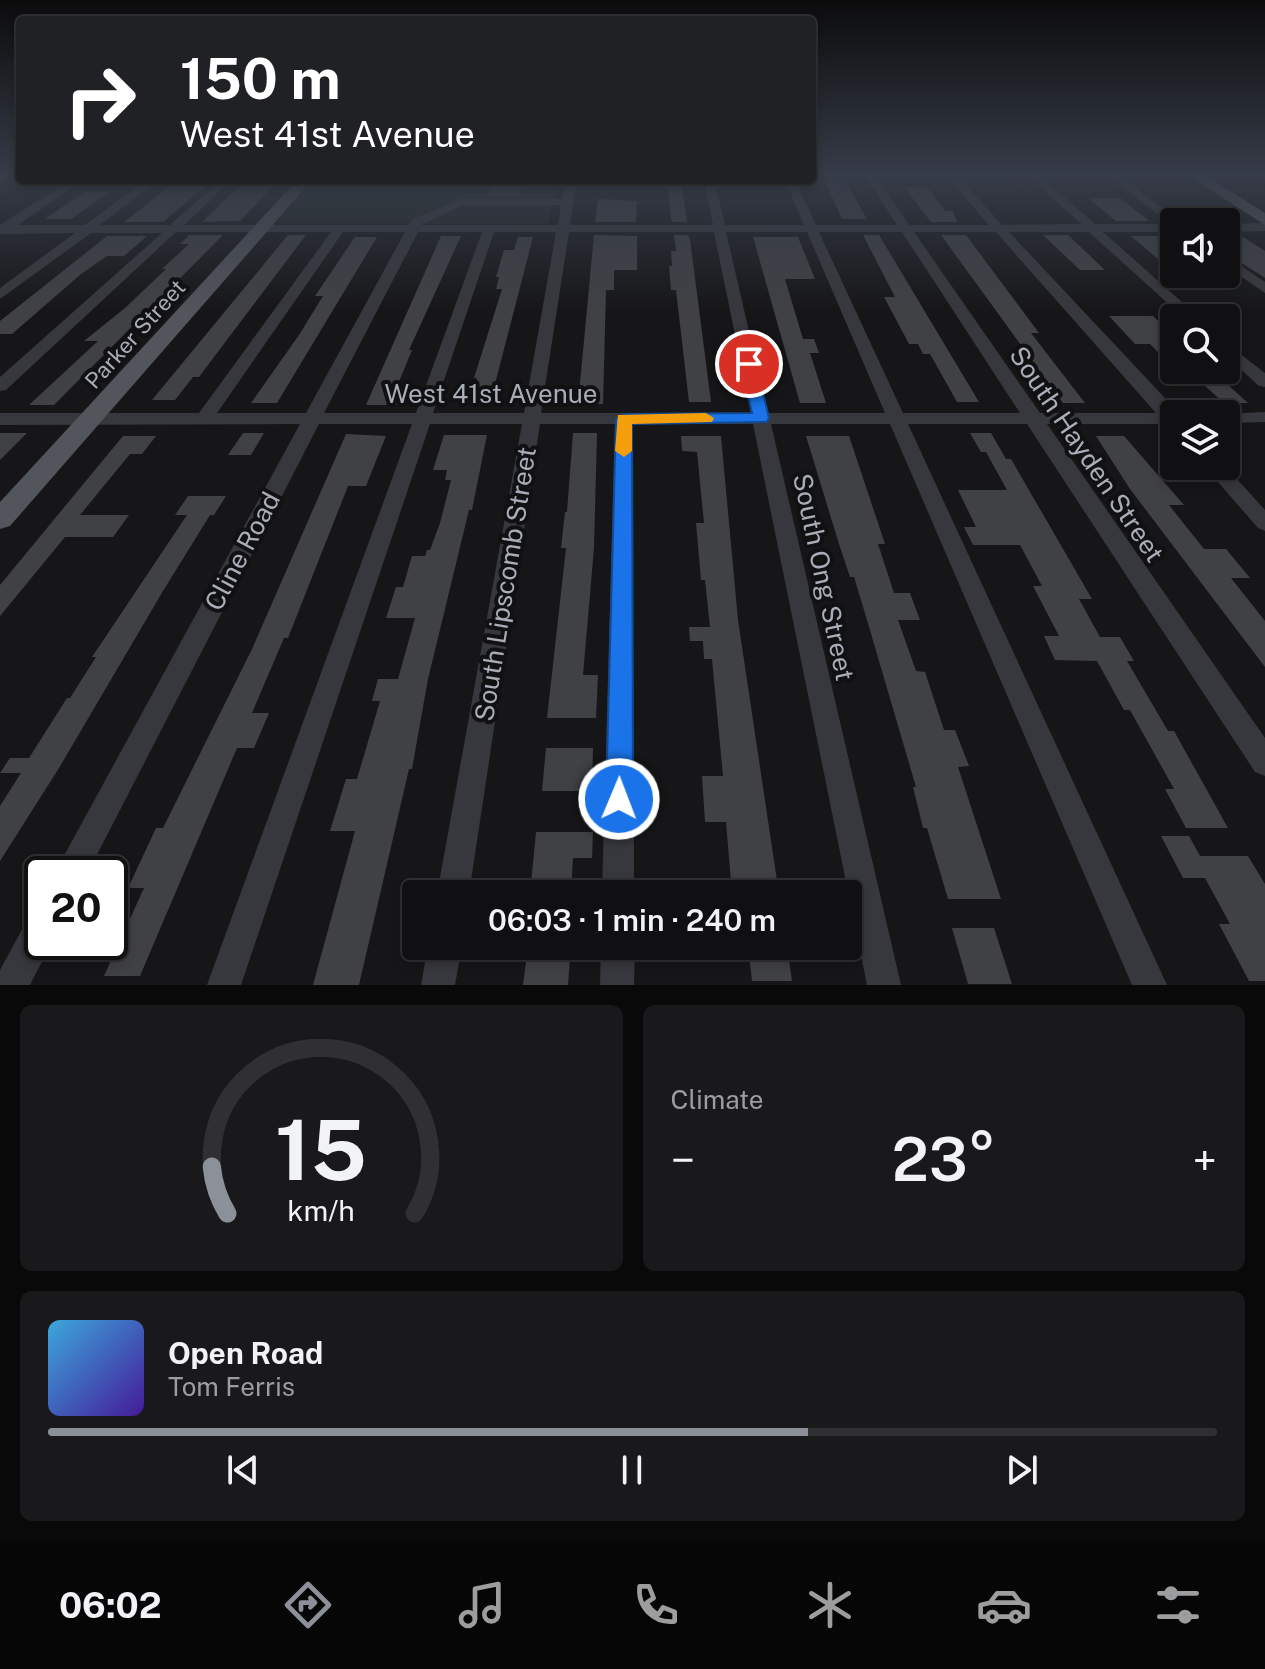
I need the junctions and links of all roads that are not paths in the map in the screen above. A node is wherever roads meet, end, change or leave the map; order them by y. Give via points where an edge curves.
1 (100, 220) edge
2 (182, 220) edge
3 (269, 220) edge
4 (421, 220) edge
5 (564, 220) edge
6 (717, 220) edge
7 (808, 220) edge
8 (899, 220) edge
9 (991, 220) edge
10 (1082, 220) edge
11 (1265, 227) edge
12 (340, 228) junction
13 (563, 228) junction
14 (719, 228) junction
15 (812, 228) junction
16 (904, 228) junction
17 (998, 228) junction
18 (1091, 228) junction
19 (1160, 228) edge
20 (1240, 228) edge
21 (88, 229) junction
22 (172, 229) junction
23 (261, 229) junction
24 (414, 229) junction
25 (489, 229) junction
26 (2, 230) edge
27 (1240, 270) edge
28 (1265, 289) edge
29 (0, 295) edge
30 (1177, 304) edge
31 (1240, 360) edge
32 (1265, 382) edge
33 (0, 386) edge
34 (1160, 405) edge
35 (1265, 417) edge
36 (761, 418) junction
37 (896, 418) junction
38 (1031, 418) junction
39 (1240, 418) edge
40 (0, 419) edge
41 (91, 419) junction
42 (313, 419) junction
43 (424, 419) junction
44 (532, 419) junction
45 (624, 419) junction
46 (1160, 419) edge
47 (203, 420) junction
48 (1227, 480) edge
49 (0, 519) edge
50 (1265, 523) edge
51 (1265, 762) edge
52 (80, 856) edge
53 (455, 880) edge
54 (618, 880) edge
55 (24, 960) edge
56 (442, 960) edge
57 (618, 960) edge
58 (11, 985) edge
59 (224, 985) edge
60 (438, 985) edge
61 (617, 985) edge
62 (884, 985) edge
63 (1150, 985) edge

1 - 21 street
2 - 22 street
3 - 23 main road, Parker Street
4 - 24 street
5 - 13 street, South Lipscomb Street
6 - 14 street, South Ong Street
7 - 15 street
8 - 16 street, South Hayden Street
9 - 17 street
10 - 18 street
11 - 20 street
12 - 23 street
12 - 24 street
12 - 47 street
13 - 14 street
13 - 25 street
13 - 44 street, South Lipscomb Street
14 - 15 street
14 - 36 street, South Ong Street
15 - 16 street
15 - 37 street
16 - 17 street
16 - 38 street, South Hayden Street
17 - 18 street
17 - 34 street
18 - 19 street
18 - 30 street
21 - 22 street
21 - 26 street
21 - 29 street
22 - 23 street
22 - 33 street
23 - 41 main road, Parker Street
24 - 25 street
24 - 42 street, Cline Road
25 - 43 street
27 - 28 street
31 - 32 street
35 - 39 street
36 - 37 street, West 41st Avenue
36 - 45 street, West 41st Avenue
36 - 62 street, South Ong Street
37 - 38 street, West 41st Avenue
37 - 63 street
38 - 46 street, West 41st Avenue
38 - 51 street, South Hayden Street
40 - 41 street, West 41st Avenue
41 - 47 street, West 41st Avenue
41 - 49 main road, Parker Street
42 - 43 street, West 41st Avenue
42 - 47 street, West 41st Avenue
42 - 52 street, Cline Road
43 - 44 street, West 41st Avenue
43 - 59 street
44 - 45 street, West 41st Avenue
44 - 53 street, South Lipscomb Street
45 - 54 street
48 - 50 street
55 - 58 street
56 - 60 street
57 - 61 street

